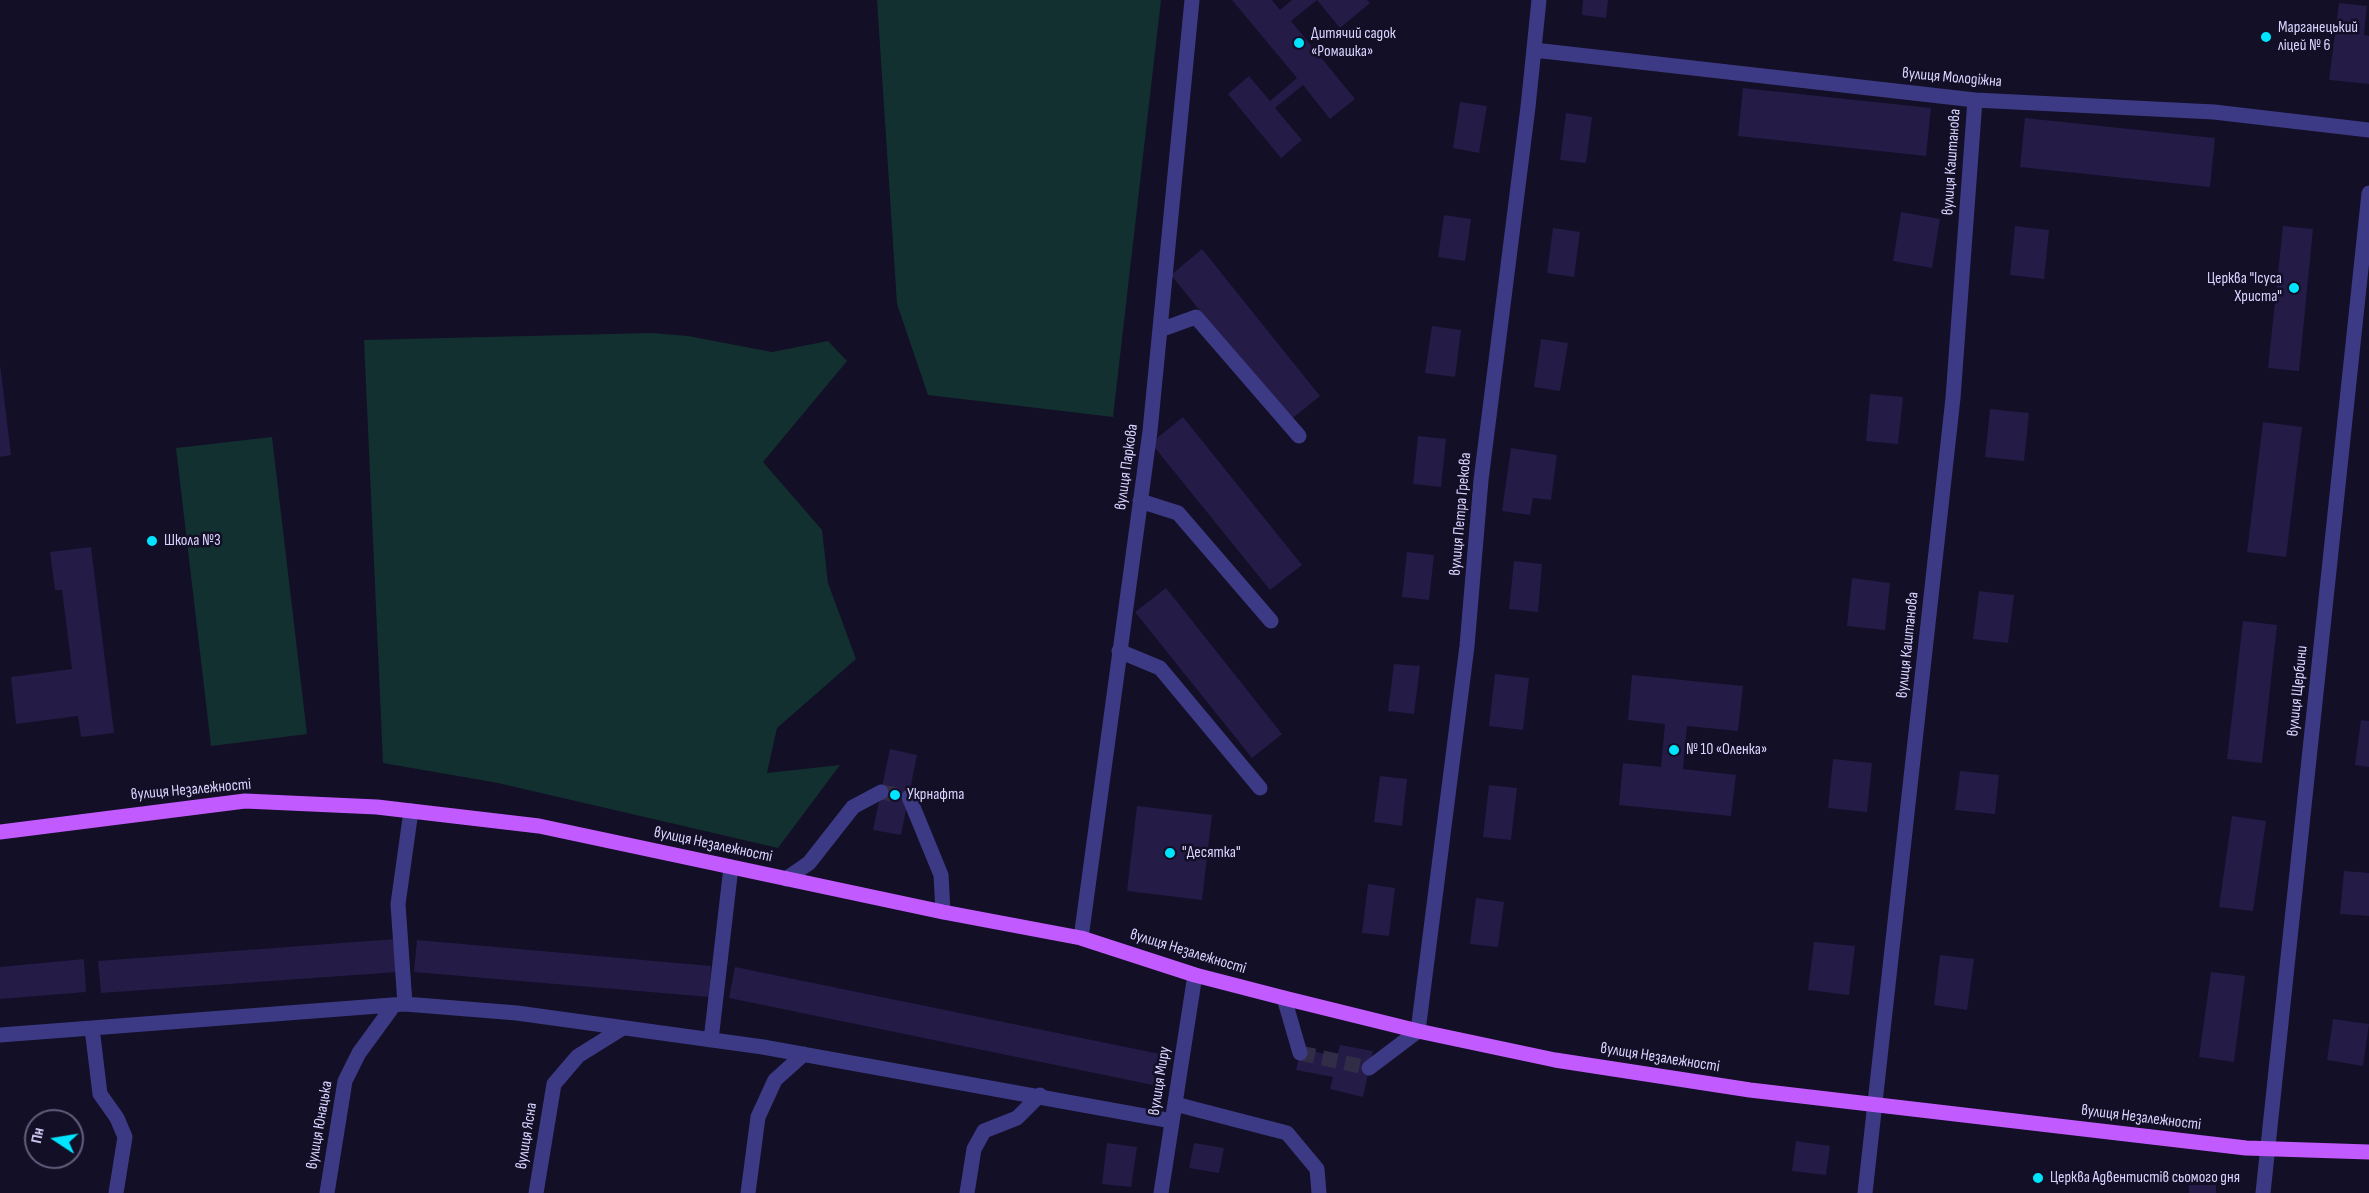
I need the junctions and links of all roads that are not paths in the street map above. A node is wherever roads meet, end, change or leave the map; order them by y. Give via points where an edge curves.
1 (1192, 0) edge
2 (1539, 0) edge
3 (1534, 50) junction
4 (1975, 100) junction
5 (2369, 130) edge
6 (2369, 192) edge
7 (1160, 330) junction
8 (1299, 436) dead end
9 (1140, 501) junction
10 (1271, 621) dead end
11 (1119, 651) junction
12 (1260, 788) dead end
13 (881, 792) tunnel mouth
14 (909, 797) dead end
15 (411, 811) junction
16 (0, 832) edge
17 (731, 867) junction
18 (786, 879) junction
19 (943, 912) junction
20 (1081, 938) junction
21 (1196, 975) junction
22 (1284, 998) junction
23 (400, 1005) junction
24 (92, 1028) junction
25 (622, 1028) junction
26 (1418, 1031) junction
27 (0, 1035) edge
28 (711, 1040) junction
29 (1300, 1053) dead end
30 (804, 1054) junction
31 (1369, 1068) dead end
32 (1040, 1095) junction
33 (1175, 1104) junction
34 (1873, 1104) junction
35 (1172, 1121) junction
36 (2268, 1149) junction
37 (2369, 1152) edge
38 (116, 1193) edge
39 (327, 1193) edge
40 (536, 1193) edge
41 (748, 1193) edge
42 (967, 1193) edge
43 (1161, 1193) edge
44 (1319, 1193) edge
45 (1865, 1193) edge
46 (2263, 1193) edge

1 - 7 street, вулиця Паркова
2 - 3 street, вулиця Петра Грекова
3 - 4 street, вулиця Молодіжна
3 - 26 street, вулиця Петра Грекова via 1481,480 1464,669
4 - 5 street, вулиця Молодіжна via 2214,112
4 - 34 street, вулиця Каштанова via 1953,398
6 - 36 street, вулиця Щербини
7 - 8 street via 1196,317
7 - 9 street, вулиця Паркова
9 - 10 street via 1178,513
9 - 11 street, вулиця Паркова
11 - 12 street via 1160,668
11 - 20 street, вулиця Паркова
13 - 18 street via 853,807 809,863
14 - 19 street via 941,875
15 - 16 main road, вулиця Незалежності via 245,801
15 - 17 main road, вулиця Незалежності via 539,826
15 - 23 street via 398,904
17 - 18 main road, вулиця Незалежності
17 - 28 street
18 - 19 main road, вулиця Незалежності
19 - 20 main road, вулиця Незалежності
20 - 21 main road, вулиця Незалежності
21 - 22 main road, вулиця Незалежності
21 - 33 street, вулиця Миру
22 - 26 main road, вулиця Незалежності
22 - 29 street
23 - 24 street
23 - 25 street via 517,1013
23 - 39 street, вулиця Юнацька via 359,1053 345,1081
24 - 27 street
24 - 38 street via 100,1094 125,1137
25 - 28 street
25 - 40 street, вулиця Ясна via 578,1056 554,1084
26 - 31 street
26 - 34 main road, вулиця Незалежності via 1555,1060
28 - 30 street
30 - 32 street
30 - 41 street via 775,1080 758,1117
32 - 35 street
32 - 42 street via 1017,1118 984,1131 974,1149
33 - 35 street, вулиця Миру
33 - 44 street via 1287,1133 1317,1169
34 - 36 main road, вулиця Незалежності
34 - 45 street, вулиця Каштанова
35 - 43 street, вулиця Миру
36 - 37 main road, вулиця Незалежності
36 - 46 street, вулиця Щербини

